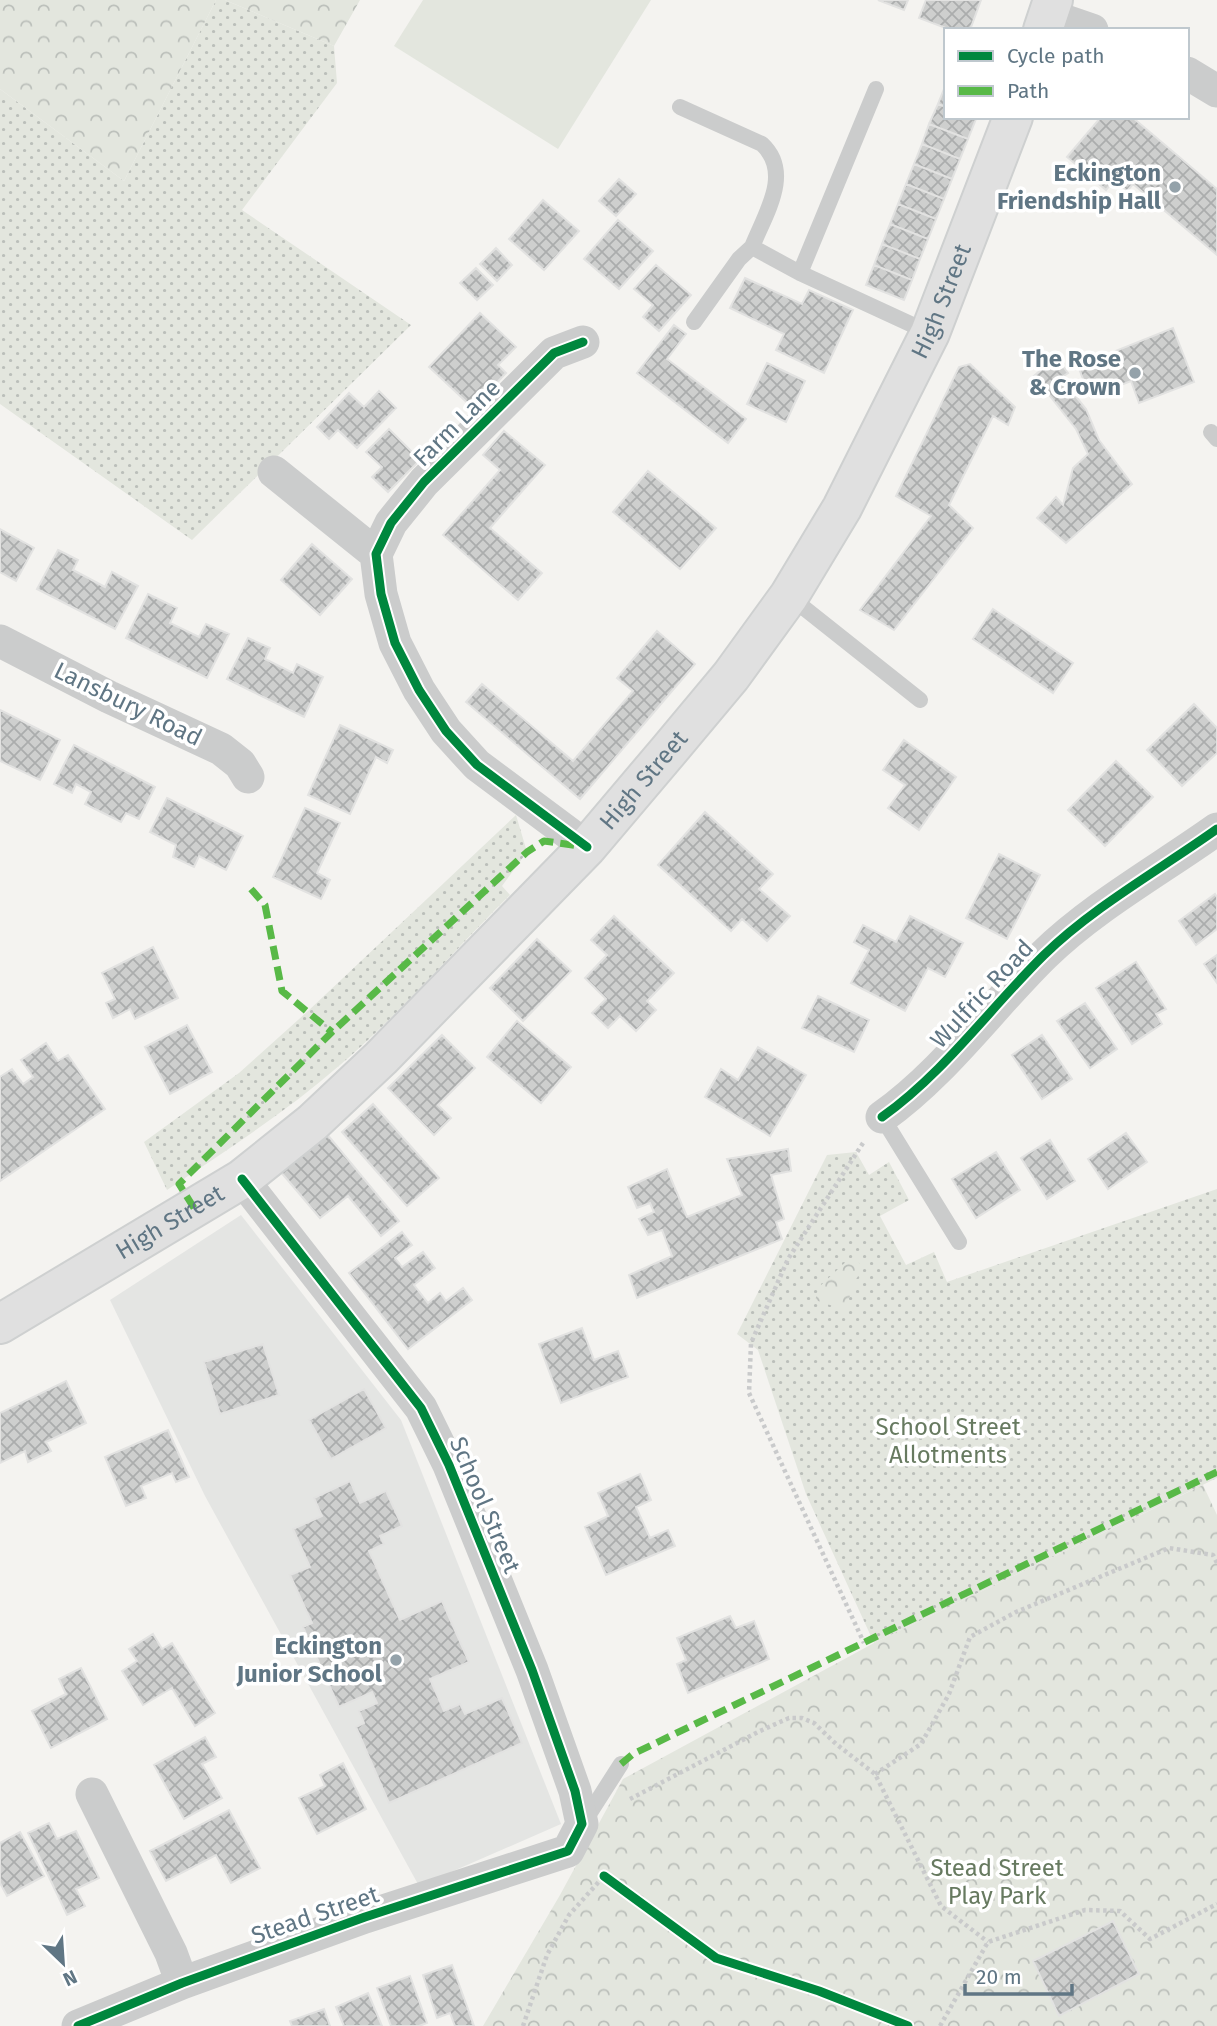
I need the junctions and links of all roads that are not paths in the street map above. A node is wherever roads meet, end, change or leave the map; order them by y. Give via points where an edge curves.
1 (1048, 15) edge
2 (1086, 28) edge
3 (1189, 74) edge
4 (876, 89) dead end
5 (1217, 91) edge
6 (680, 107) dead end
7 (1012, 119) edge
8 (752, 247) junction
9 (800, 273) junction
10 (694, 322) dead end
11 (930, 333) junction
12 (583, 342) dead end
13 (274, 472) dead end
14 (376, 554) junction
15 (789, 596) junction
16 (0, 641) edge
17 (919, 701) dead end
18 (248, 777) dead end
19 (1217, 829) edge
20 (587, 847) junction
21 (881, 1117) joint
22 (242, 1179) junction
23 (959, 1242) dead end
24 (0, 1324) edge
25 (621, 1764) dead end
26 (92, 1794) dead end
27 (575, 1838) junction
28 (183, 1983) junction
29 (78, 2026) edge

1 - 2 street
3 - 5 street
4 - 9 lane
6 - 8 lane via 762,144 771,153 777,185
7 - 11 main road, High Street
8 - 9 lane
8 - 10 lane
9 - 11 lane
11 - 15 main road, High Street via 842,508
12 - 14 street, Farm Lane via 554,352 424,482 391,523
13 - 14 street
14 - 20 street via 395,643 446,731 477,765
15 - 17 lane
15 - 20 main road, High Street via 731,676
16 - 18 street, Lansbury Road via 221,749
19 - 21 street, Wulfric Road via 1108,903 1046,953 925,1083
20 - 22 main road, High Street via 381,1058 312,1123
21 - 23 lane
22 - 24 main road, High Street
22 - 27 street, School Street via 421,1408 449,1465 532,1670 575,1791
25 - 27 lane
26 - 28 street
27 - 28 street, Stead Street
28 - 29 street, Stead Street

